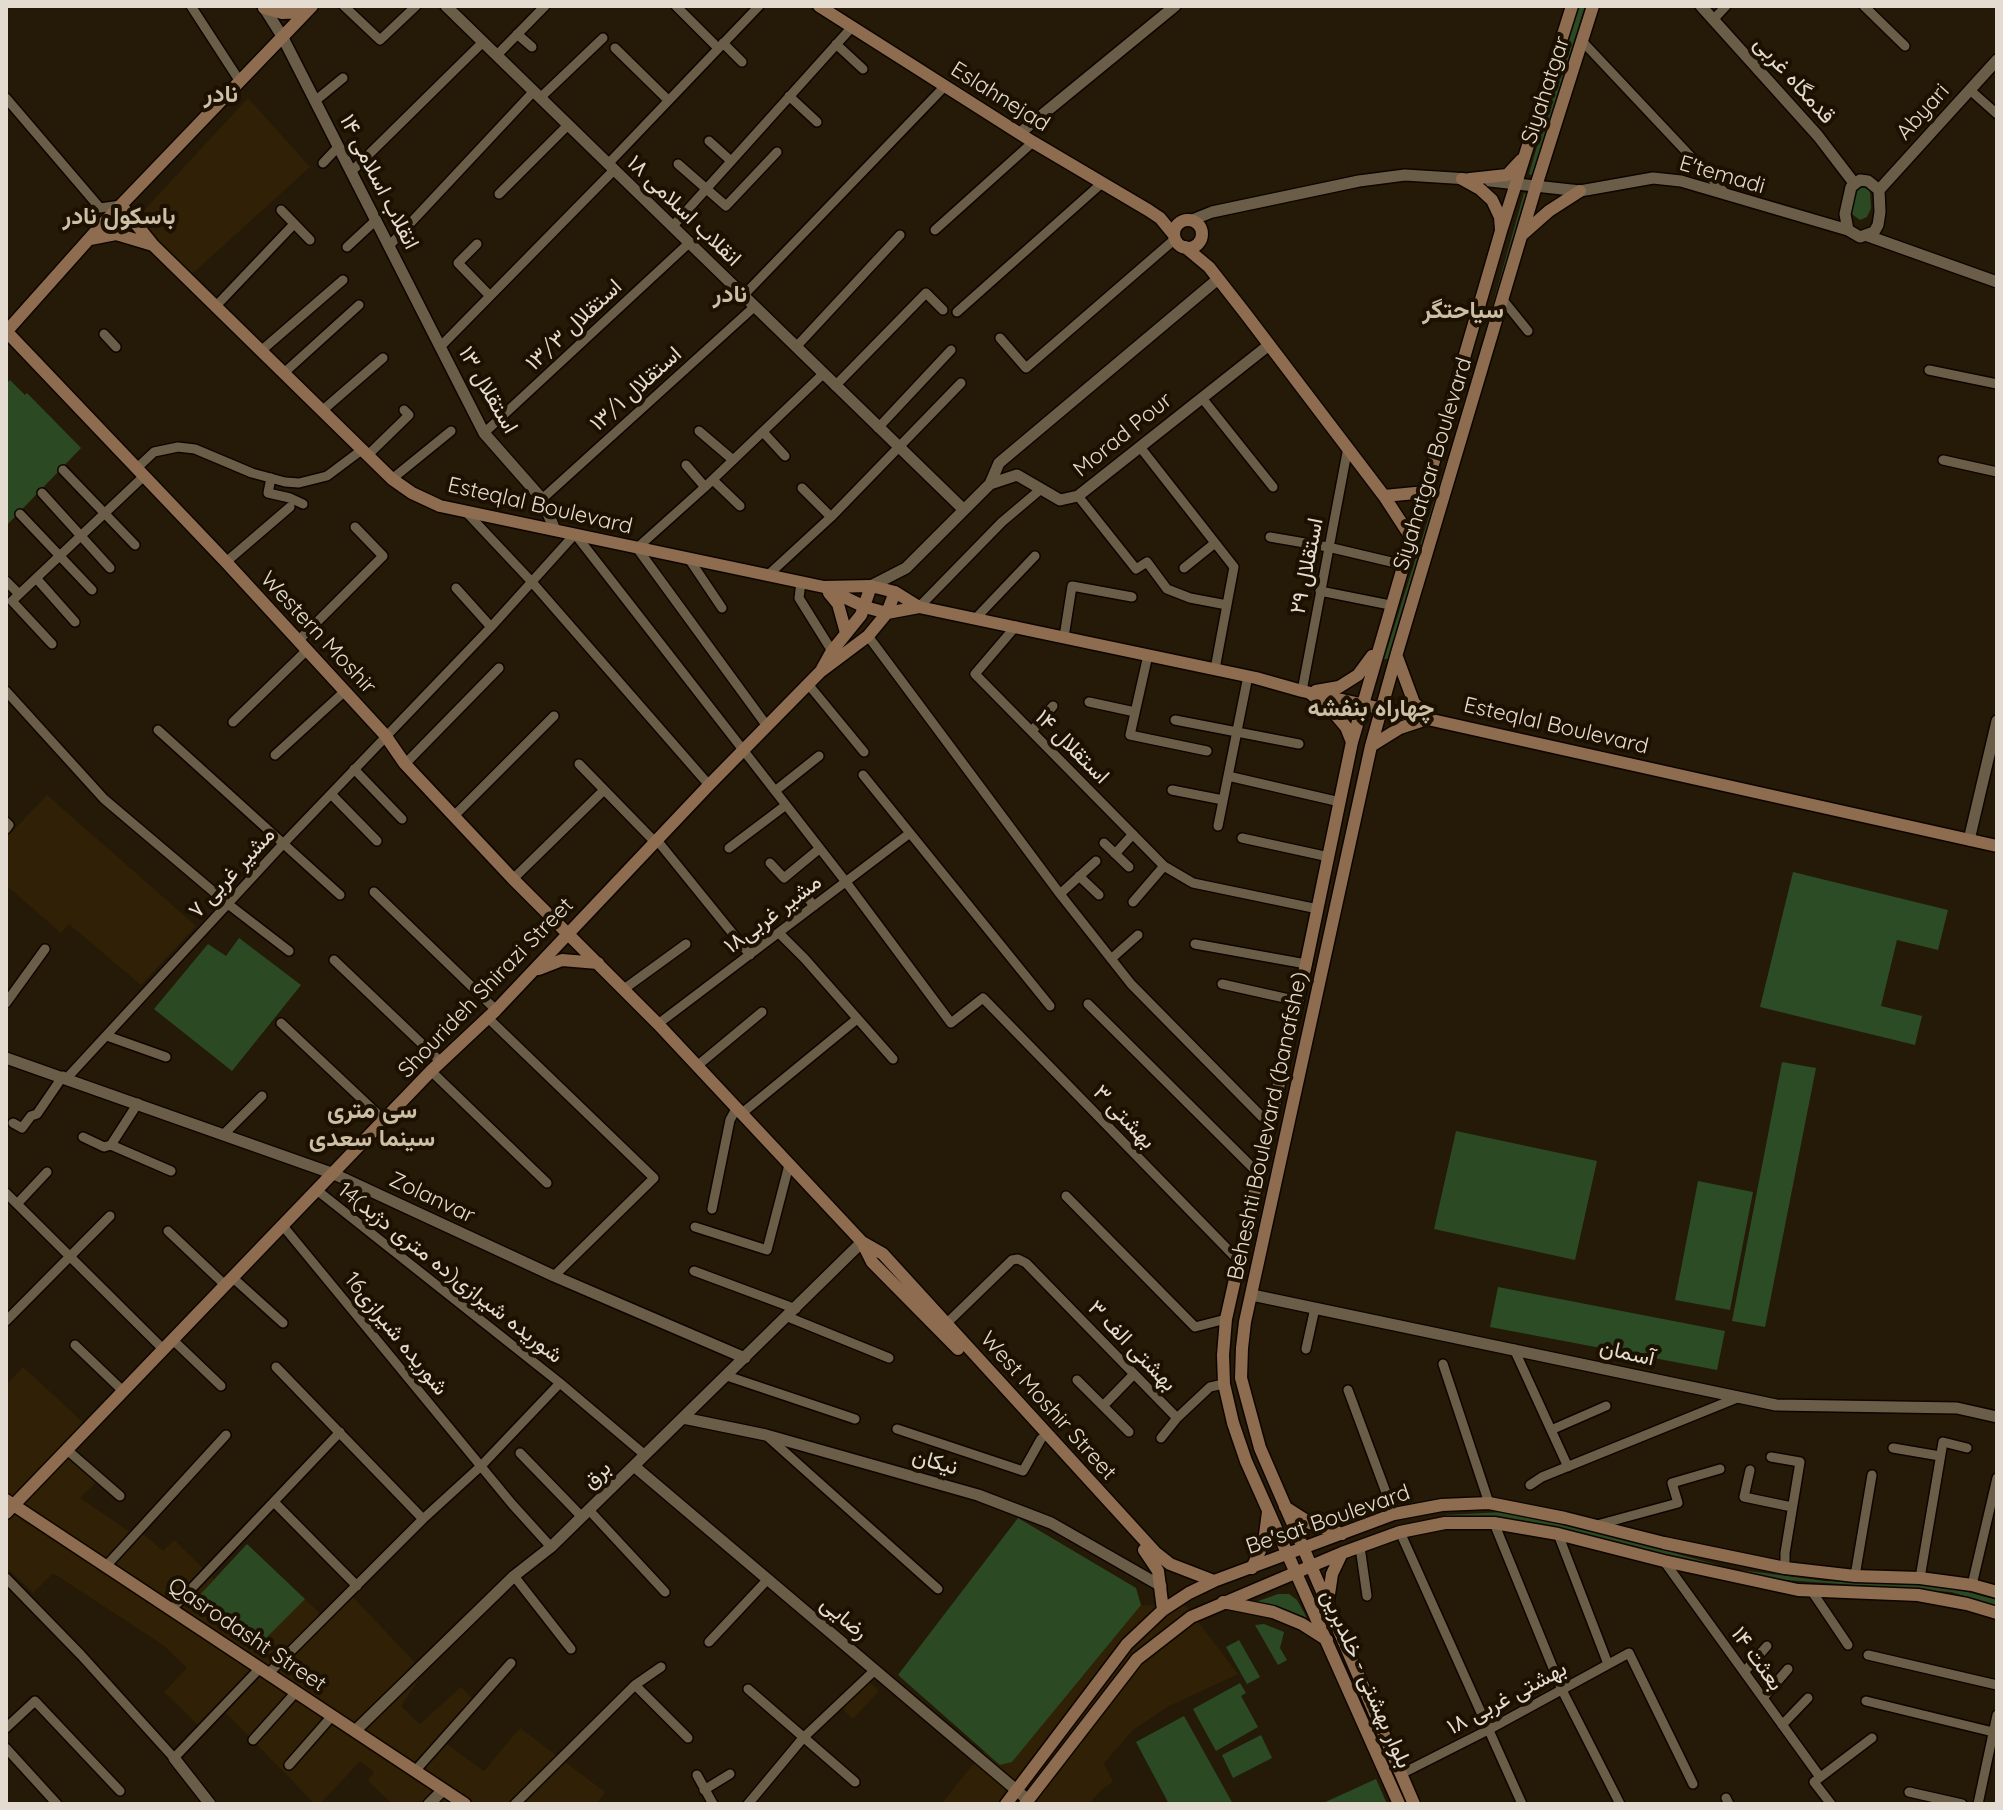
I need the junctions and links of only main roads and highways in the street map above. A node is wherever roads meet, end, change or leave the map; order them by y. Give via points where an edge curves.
1 (819, 6) edge
2 (1572, 6) edge
3 (1593, 6) edge
4 (263, 7) edge
5 (309, 9) edge
6 (1525, 154) junction
7 (1536, 186) joint
8 (1580, 191) road end
9 (121, 205) junction
10 (1160, 218) junction
11 (1194, 227) junction
12 (1501, 231) junction
13 (1523, 234) junction
14 (89, 239) junction
15 (1178, 240) junction
16 (153, 245) junction
17 (1209, 267) junction
18 (6, 332) edge
19 (1426, 492) junction
20 (1384, 496) junction
21 (1412, 539) junction
22 (871, 586) junction
23 (824, 587) junction
24 (895, 592) junction
25 (865, 607) junction
26 (919, 607) junction
27 (887, 613) junction
28 (846, 633) junction
29 (1378, 649) junction
30 (1397, 653) junction
31 (820, 672) junction
32 (1305, 691) junction
33 (1363, 704) junction
34 (1382, 708) junction
35 (1430, 718) junction
36 (1352, 742) junction
37 (1371, 746) junction
38 (1997, 846) edge
39 (569, 933) junction
40 (598, 963) junction
41 (534, 971) junction
42 (1280, 1081) junction
43 (1298, 1084) junction
44 (862, 1242) junction
45 (1439, 1505) junction
46 (8, 1506) edge
47 (1285, 1507) junction
48 (1268, 1512) junction
49 (1442, 1524) junction
50 (1342, 1534) junction
51 (1304, 1547) junction
52 (1342, 1553) junction
53 (1286, 1554) junction
54 (1170, 1564) junction
55 (1312, 1565) junction
56 (1252, 1568) junction
57 (1785, 1568) junction
58 (1158, 1571) junction
59 (1296, 1571) junction
60 (1214, 1581) junction
61 (1782, 1587) junction
62 (1997, 1592) edge
63 (1223, 1602) junction
64 (1328, 1604) junction
65 (1163, 1610) junction
66 (1997, 1613) edge
67 (1327, 1640) junction
68 (1353, 1663) junction
69 (1340, 1669) junction
70 (1027, 1802) edge
71 (465, 1804) edge
72 (1006, 1804) edge
73 (1399, 1804) edge
74 (1414, 1804) edge

1 - 10 main road, Eslahnejad
2 - 6 main road, Siyahatgar
3 - 7 main road, Siyahatgar
4 - 5 main road via 282,13
5 - 9 main road
6 - 12 main road, Siyahatgar
6 - 12 main road via 1507,175 1466,179 1492,200
7 - 13 main road, Siyahatgar Boulevard
8 - 13 main road
9 - 14 main road
9 - 16 main road, Esteqlal Boulevard
10 - 11 main road
10 - 15 main road
11 - 15 main road via 1176,226
11 - 15 main road via 1195,246
11 - 17 main road
12 - 19 main road
13 - 30 main road, Siyahatgar Boulevard
14 - 16 main road via 116,234
14 - 18 main road
15 - 17 main road
16 - 23 main road, Esteqlal Boulevard via 412,493 467,513
17 - 20 main road
18 - 39 main road, Western Moshir via 226,562 385,735 405,764
19 - 20 main road
19 - 21 main road
20 - 21 main road
21 - 29 main road
22 - 23 main road, Esteqlal Boulevard
22 - 24 main road, Esteqlal Boulevard
22 - 25 main road, Shourideh Shirazi Street
23 - 25 main road, Esteqlal Boulevard
23 - 28 main road via 838,604
24 - 26 main road, Esteqlal Boulevard
24 - 27 main road, Shourideh Shirazi Street
25 - 27 main road, Esteqlal Boulevard
25 - 28 main road, Shourideh Shirazi Street
26 - 27 main road, Esteqlal Boulevard
26 - 32 main road, Esteqlal Boulevard
27 - 31 main road, Shourideh Shirazi Street via 868,636
28 - 31 main road, Shourideh Shirazi Street
29 - 32 main road via 1358,675 1339,687
29 - 33 main road
30 - 34 main road, Siyahatgar Boulevard
30 - 35 main road via 1414,703
31 - 39 main road, Shourideh Shirazi Street
32 - 33 main road, Esteqlal Boulevard
32 - 36 main road via 1335,714
33 - 34 main road, Esteqlal Boulevard
33 - 36 main road, بلوار بهشتی - خلدبرین
34 - 35 main road, Esteqlal Boulevard
34 - 37 main road, Beheshti Boulevard (banafshe)
35 - 37 main road
35 - 38 main road, Esteqlal Boulevard
36 - 42 main road, بلوار بهشتی - خلدبرین
37 - 43 main road, Beheshti Boulevard (banafshe)
39 - 40 main road, Western Moshir
39 - 41 main road, Shourideh Shirazi Street
40 - 41 main road via 562,960
40 - 44 main road, West Moshir Street
41 - 46 main road, Shourideh Shirazi Street
42 - 43 main road
42 - 48 main road, بلوار بهشتی - خلدبرین via 1226,1319 1223,1355 1233,1423
43 - 47 main road, Beheshti Boulevard (banafshe) via 1245,1322 1241,1378 1251,1420
44 - 54 main road, West Moshir Street via 883,1254
44 - 58 main road, West Moshir Street via 872,1262 1150,1556
45 - 49 main road
45 - 50 main road, Be'sat Boulevard via 1394,1514
45 - 57 main road, Be'sat Boulevard via 1489,1503
46 - 71 main road, Qasrodasht Street via 107,1565
47 - 50 main road
47 - 51 main road, Beheshti Boulevard (banafshe)
48 - 53 main road, بلوار بهشتی - خلدبرین
48 - 56 main road via 1264,1542
49 - 52 main road, Be'sat Boulevard via 1400,1532
49 - 61 main road, Be'sat Boulevard via 1494,1523 1558,1534
50 - 51 main road, Be'sat Boulevard
51 - 53 main road, Be'sat Boulevard
51 - 55 main road, Beheshti Boulevard (banafshe)
52 - 55 main road, Be'sat Boulevard
52 - 64 main road via 1332,1574
53 - 56 main road, Be'sat Boulevard
53 - 59 main road, بلوار بهشتی - خلدبرین
54 - 58 main road via 1168,1571
54 - 60 main road, West Moshir Street
55 - 59 main road, Be'sat Boulevard
55 - 64 main road, بلوار بهشتی - خلدبرین
56 - 60 main road, Be'sat Boulevard
57 - 61 main road
57 - 62 main road, Be'sat Boulevard via 1920,1578
58 - 65 main road, West Moshir Street
59 - 63 main road, Be'sat Boulevard
59 - 67 main road, بلوار بهشتی - خلدبرین
60 - 65 main road, Be'sat Boulevard
61 - 66 main road, Be'sat Boulevard via 1918,1595
63 - 67 main road via 1273,1612
63 - 70 main road, Be'sat Boulevard via 1191,1617 1137,1659
64 - 68 main road, بلوار بهشتی - خلدبرین
65 - 72 main road, Be'sat Boulevard via 1127,1644
67 - 69 main road, بلوار بهشتی - خلدبرین
68 - 69 main road
68 - 74 main road, بلوار بهشتی - خلدبرین
69 - 73 main road, بلوار بهشتی - خلدبرین

